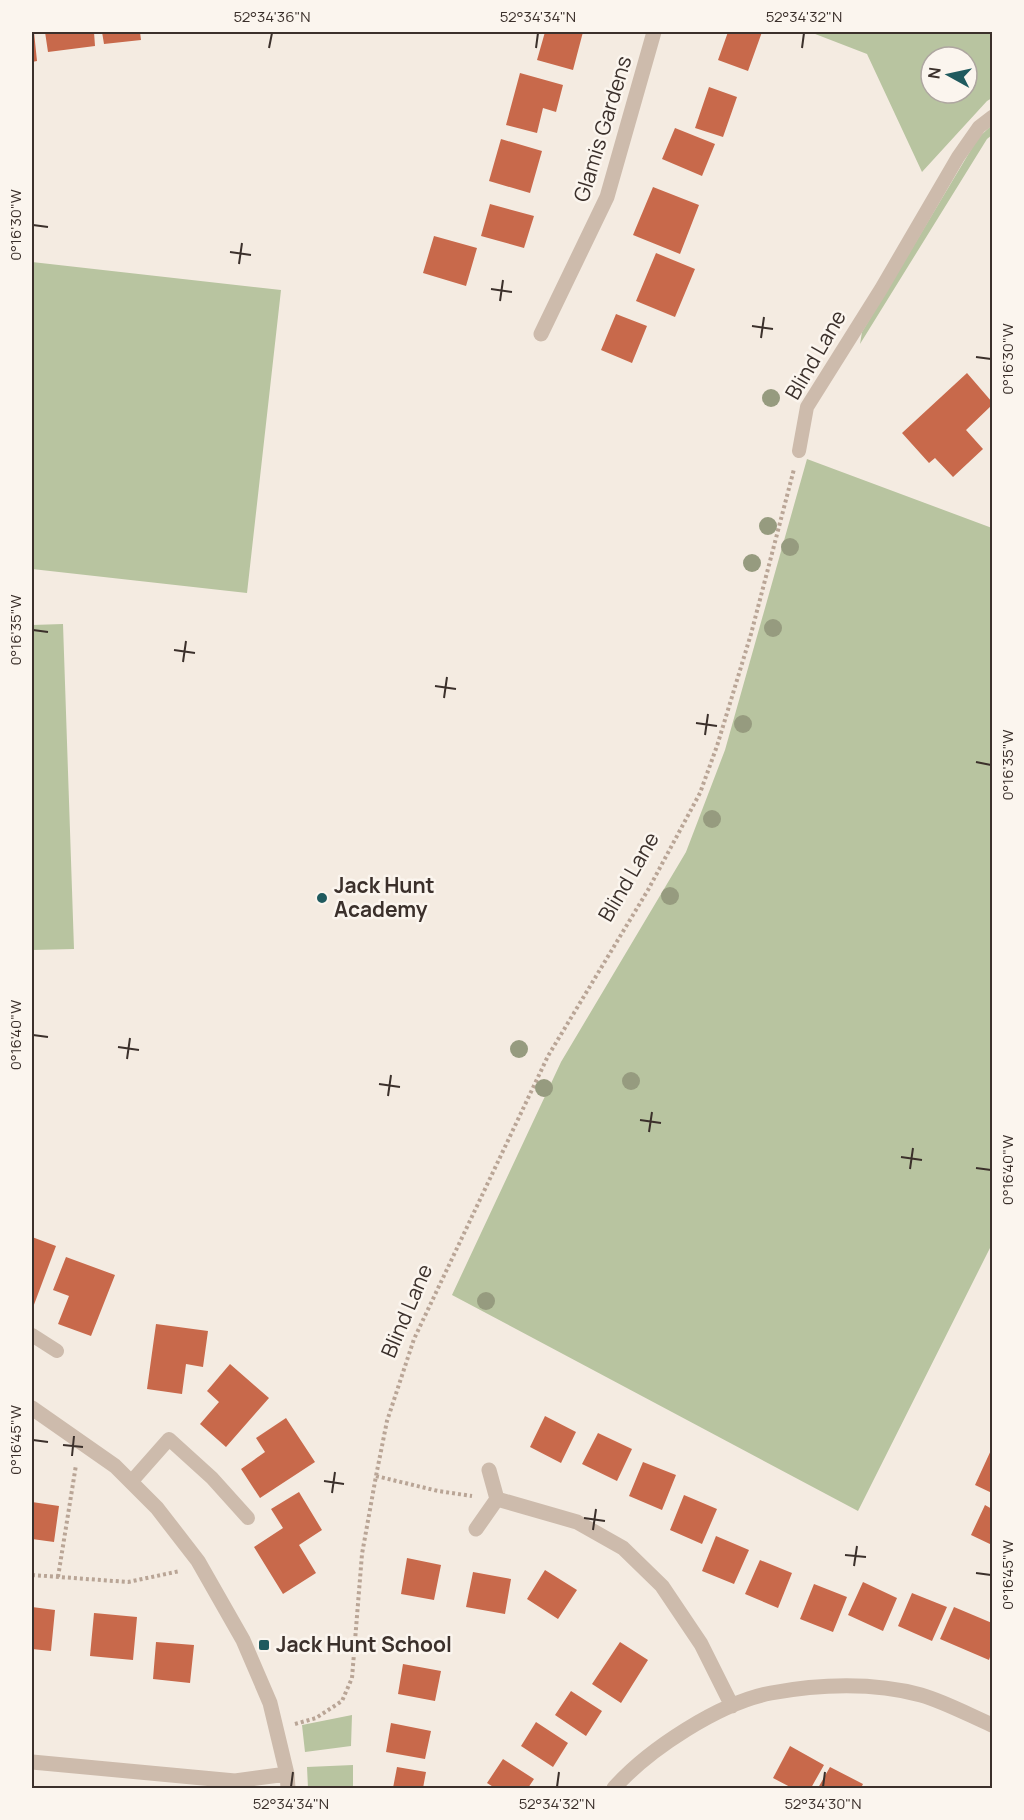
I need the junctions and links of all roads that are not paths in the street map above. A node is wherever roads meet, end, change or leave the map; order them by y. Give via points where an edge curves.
1 (654, 32) edge
2 (993, 117) edge
3 (541, 334) dead end
4 (799, 451) road end
5 (32, 1335) edge
6 (57, 1351) dead end
7 (32, 1408) edge
8 (489, 1470) dead end
9 (130, 1482) junction
10 (497, 1500) junction
11 (248, 1518) dead end
12 (476, 1529) dead end
13 (732, 1706) junction
14 (993, 1725) edge
15 (32, 1762) edge
16 (287, 1781) edge
17 (614, 1788) edge

1 - 3 street, Glamis Gardens via 607,197
2 - 4 lane, Blind Lane via 957,157 807,407
5 - 6 lane
7 - 9 street via 116,1466
8 - 10 street
9 - 11 lane via 169,1439
9 - 16 street via 157,1508 198,1561 243,1640 270,1703
10 - 12 street
10 - 13 street via 578,1522 623,1548 662,1586 701,1644
13 - 14 street via 770,1693 825,1687 876,1688 921,1695
13 - 17 street via 672,1739
15 - 16 street via 236,1781

